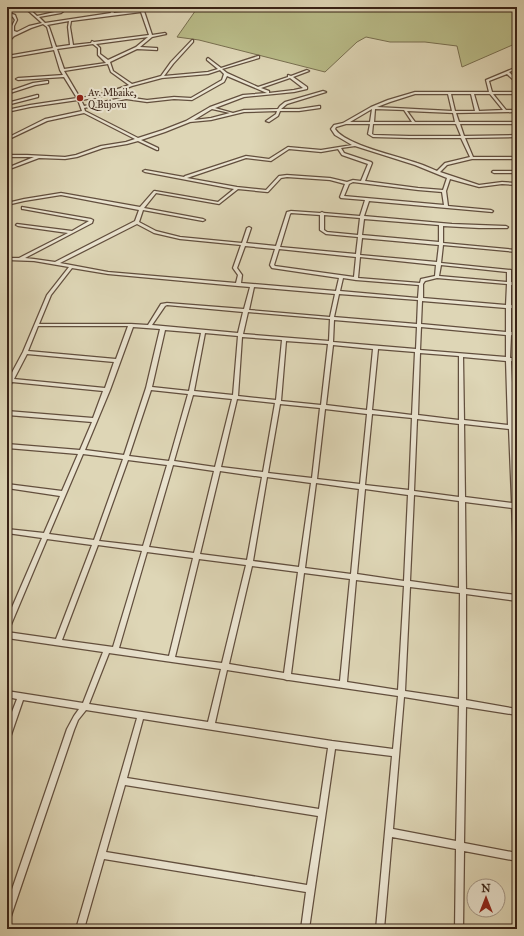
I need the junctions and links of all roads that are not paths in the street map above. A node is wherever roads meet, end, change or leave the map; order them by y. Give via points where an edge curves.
1 (25, 7) edge
2 (68, 7) edge
3 (141, 7) edge
4 (175, 7) edge
5 (163, 8) edge
6 (93, 9) dead end
7 (143, 11) junction
8 (7, 13) edge
9 (114, 14) junction
10 (37, 17) junction
11 (70, 21) junction
12 (45, 24) junction
13 (13, 34) junction
14 (165, 34) dead end
15 (151, 36) junction
16 (192, 40) dead end
17 (7, 42) edge
18 (92, 42) junction
19 (72, 46) junction
20 (137, 48) junction
21 (55, 49) junction
22 (156, 49) dead end
23 (7, 57) edge
24 (258, 57) dead end
25 (208, 59) dead end
26 (108, 63) junction
27 (517, 68) edge
28 (62, 70) junction
29 (220, 70) junction
30 (307, 71) dead end
31 (507, 72) junction
32 (226, 74) junction
33 (65, 76) junction
34 (289, 76) junction
35 (162, 77) junction
36 (234, 78) junction
37 (18, 80) dead end
38 (223, 81) junction
39 (47, 82) dead end
40 (517, 82) edge
41 (131, 85) junction
42 (258, 88) junction
43 (324, 92) dead end
44 (449, 92) junction
45 (270, 93) junction
46 (472, 93) junction
47 (491, 93) junction
48 (517, 93) edge
49 (7, 94) edge
50 (37, 96) dead end
51 (80, 100) junction
52 (7, 104) edge
53 (83, 107) junction
54 (319, 107) dead end
55 (211, 108) junction
56 (373, 108) junction
57 (279, 110) junction
58 (405, 110) junction
59 (7, 111) edge
60 (477, 111) junction
61 (495, 111) junction
62 (505, 111) junction
63 (517, 111) edge
64 (84, 112) junction
65 (453, 112) junction
66 (232, 113) junction
67 (268, 121) dead end
68 (187, 122) junction
69 (371, 122) junction
70 (414, 123) junction
71 (517, 123) edge
72 (344, 124) junction
73 (458, 124) junction
74 (502, 124) junction
75 (462, 136) junction
76 (517, 136) edge
77 (7, 138) edge
78 (139, 138) junction
79 (355, 145) junction
80 (157, 149) dead end
81 (340, 149) junction
82 (7, 156) edge
83 (41, 156) junction
84 (472, 158) junction
85 (517, 158) edge
86 (7, 169) edge
87 (145, 171) dead end
88 (438, 172) junction
89 (494, 172) dead end
90 (517, 172) edge
91 (184, 178) junction
92 (449, 178) junction
93 (363, 181) junction
94 (347, 183) junction
95 (517, 184) edge
96 (237, 188) junction
97 (444, 191) junction
98 (367, 200) junction
99 (7, 204) edge
100 (446, 206) junction
101 (23, 208) dead end
102 (142, 208) junction
103 (491, 212) dead end
104 (322, 213) junction
105 (362, 216) junction
106 (203, 220) dead end
107 (137, 222) junction
108 (441, 224) junction
109 (18, 225) dead end
110 (506, 227) dead end
111 (249, 228) dead end
112 (73, 232) junction
113 (360, 236) junction
114 (441, 244) junction
115 (244, 245) junction
116 (278, 248) junction
117 (517, 251) edge
118 (358, 256) junction
119 (7, 259) edge
120 (21, 260) junction
121 (55, 264) junction
122 (439, 264) junction
123 (71, 267) junction
124 (437, 276) junction
125 (341, 277) junction
126 (356, 279) junction
127 (510, 283) junction
128 (421, 284) junction
129 (517, 284) edge
130 (238, 285) junction
131 (252, 286) junction
132 (337, 293) junction
133 (420, 299) junction
134 (509, 306) junction
135 (517, 307) edge
136 (246, 310) junction
137 (332, 318) junction
138 (36, 325) junction
139 (131, 325) junction
140 (420, 325) junction
141 (149, 326) junction
142 (163, 328) junction
143 (203, 333) junction
144 (509, 333) junction
145 (517, 334) edge
146 (240, 336) junction
147 (284, 339) junction
148 (331, 342) junction
149 (376, 347) junction
150 (25, 352) junction
151 (419, 352) junction
152 (461, 356) junction
153 (508, 359) junction
154 (517, 360) edge
155 (117, 361) junction
156 (10, 380) junction
157 (7, 387) edge
158 (149, 388) junction
159 (107, 390) junction
160 (191, 394) junction
161 (235, 398) junction
162 (278, 402) junction
163 (322, 406) junction
164 (370, 412) junction
165 (7, 413) edge
166 (414, 418) junction
167 (95, 420) junction
168 (462, 423) junction
169 (515, 428) edge
170 (7, 446) edge
171 (81, 452) junction
172 (126, 458) junction
173 (170, 463) junction
174 (217, 469) junction
175 (265, 475) junction
176 (314, 481) junction
177 (7, 486) edge
178 (362, 487) junction
179 (64, 494) junction
180 (412, 494) junction
181 (462, 500) junction
182 (516, 506) edge
183 (7, 531) edge
184 (46, 535) junction
185 (96, 542) junction
186 (145, 549) junction
187 (196, 556) junction
188 (517, 557) edge
189 (249, 564) junction
190 (301, 571) junction
191 (353, 577) junction
192 (407, 584) junction
193 (463, 590) junction
194 (517, 598) edge
195 (7, 627) edge
196 (7, 635) edge
197 (58, 642) junction
198 (107, 650) junction
199 (115, 651) junction
200 (171, 659) junction
201 (224, 667) junction
202 (287, 677) junction
203 (343, 686) junction
204 (401, 692) junction
205 (7, 694) edge
206 (22, 696) junction
207 (462, 703) junction
208 (86, 706) junction
209 (517, 712) edge
210 (141, 715) junction
211 (211, 726) junction
212 (7, 735) edge
213 (332, 745) junction
214 (396, 753) junction
215 (122, 781) junction
216 (321, 814) junction
217 (389, 832) junction
218 (459, 845) junction
219 (101, 855) junction
220 (517, 857) edge
221 (310, 889) junction
222 (7, 916) edge
223 (80, 929) edge
224 (305, 929) edge
225 (380, 929) edge
226 (459, 929) edge

1 - 10 street
2 - 10 street via 60,12
3 - 7 street
4 - 5 street
5 - 7 street
6 - 9 street via 110,7
7 - 9 street
7 - 15 street
8 - 13 street via 16,20
9 - 11 street
10 - 12 street
11 - 12 street
11 - 19 street
12 - 13 street
12 - 21 street
13 - 17 street
14 - 15 street
15 - 18 street
15 - 20 street
16 - 35 street
18 - 19 street
18 - 26 street via 99,48 100,56
19 - 21 street
20 - 22 street
20 - 26 street
21 - 23 street
21 - 28 street
24 - 29 street
25 - 29 street
26 - 28 street
26 - 41 street via 112,70
27 - 31 street
28 - 33 street
29 - 32 street
29 - 35 street
30 - 34 street
31 - 40 street
31 - 47 street via 488,81
32 - 36 street
32 - 38 street
33 - 37 street
33 - 51 street
34 - 42 street
34 - 45 street via 306,88
35 - 41 street
36 - 38 street
36 - 42 street
38 - 53 street via 192,100 174,98 147,101 126,98
39 - 49 street
41 - 51 street
42 - 45 street
43 - 57 street via 289,101
44 - 46 street
44 - 56 street via 415,93 389,100
44 - 65 street
45 - 55 street via 248,95
46 - 47 street
46 - 60 street
47 - 48 street
47 - 62 street
50 - 52 street
51 - 53 street
51 - 59 street
53 - 64 street
54 - 57 street
55 - 66 street
55 - 68 street
56 - 58 street
56 - 69 street
56 - 72 street
57 - 66 street
57 - 67 street via 277,115
58 - 65 street
58 - 70 street
60 - 61 street
60 - 65 street
61 - 62 street
61 - 74 street
62 - 63 street
64 - 77 street via 46,120
64 - 78 street
65 - 73 street
66 - 68 street
68 - 78 street
69 - 70 street
69 - 72 street
69 - 75 street via 370,134 373,136
70 - 73 street
71 - 74 street
72 - 79 street via 334,128 334,132
73 - 74 street
73 - 75 street
75 - 76 street
75 - 84 street
78 - 80 street
78 - 83 street via 77,156
79 - 81 street
79 - 88 street
81 - 91 street via 321,151 288,148 272,159 246,157
81 - 93 street via 343,154 370,163
82 - 83 street
83 - 86 street
84 - 85 street
84 - 88 street via 446,164
87 - 91 street
88 - 92 street
89 - 90 street
91 - 96 street
92 - 95 street via 479,186
92 - 97 street
93 - 94 street
93 - 97 street
94 - 96 street via 287,176 280,177 266,191
94 - 98 street via 342,197
96 - 102 street via 219,203 155,192
97 - 100 street
98 - 100 street
98 - 105 street
99 - 102 street via 61,194
100 - 103 street
101 - 112 street via 91,220 91,223
102 - 106 street
102 - 107 street
104 - 105 street
104 - 113 street via 323,231
104 - 116 street via 288,213
105 - 108 street
105 - 113 street
107 - 115 street via 143,227 166,235
107 - 121 street
108 - 110 street
108 - 114 street
109 - 112 street
111 - 115 street
112 - 120 street
113 - 114 street
113 - 118 street
114 - 117 street
114 - 122 street
115 - 116 street
115 - 130 street via 235,268 240,275
116 - 118 street
116 - 125 street via 272,266 274,267
118 - 122 street
118 - 126 street
119 - 120 street
120 - 121 street
121 - 123 street
122 - 124 street
122 - 127 street via 508,271
123 - 130 street via 108,273
123 - 138 street via 49,295
124 - 127 street
124 - 128 street via 423,280
125 - 126 street
125 - 132 street
126 - 128 street
127 - 129 street
127 - 134 street
128 - 133 street
130 - 131 street
131 - 132 street
131 - 136 street
132 - 133 street
132 - 137 street
133 - 134 street
133 - 140 street
134 - 135 street
134 - 144 street
136 - 137 street
136 - 141 street via 167,304 163,305
136 - 146 street
137 - 140 street
137 - 148 street
138 - 139 street
138 - 150 street
139 - 141 street
139 - 155 street
140 - 144 street
140 - 151 street
141 - 142 street
142 - 143 street
142 - 158 street
143 - 146 street
143 - 160 street
144 - 145 street
144 - 153 street
146 - 147 street
146 - 161 street
147 - 148 street
147 - 162 street
148 - 149 street
148 - 163 street
149 - 151 street
149 - 164 street
150 - 155 street
150 - 156 street
151 - 152 street
151 - 166 street
152 - 153 street
152 - 168 street
153 - 154 street
153 - 169 street
155 - 159 street
156 - 157 street
156 - 159 street
158 - 160 street
158 - 172 street
159 - 167 street
160 - 161 street
160 - 173 street
161 - 162 street
161 - 174 street
162 - 163 street
162 - 175 street
163 - 164 street
163 - 176 street
164 - 166 street
164 - 178 street
165 - 167 street
166 - 168 street
166 - 180 street
167 - 171 street
168 - 169 street
168 - 181 street
169 - 182 street
170 - 171 street
171 - 172 street
171 - 179 street
172 - 173 street
172 - 185 street
173 - 174 street
173 - 186 street
174 - 175 street
174 - 187 street
175 - 176 street
175 - 189 street
176 - 178 street
176 - 190 street
177 - 179 street
178 - 180 street
178 - 191 street
179 - 184 street
180 - 181 street
180 - 192 street
181 - 182 street
181 - 193 street
182 - 188 street
183 - 184 street
184 - 185 street
184 - 195 street
185 - 186 street
185 - 197 street
186 - 187 street
186 - 199 street
187 - 189 street
187 - 200 street
189 - 190 street
189 - 201 street
190 - 191 street
190 - 202 street
191 - 192 street
191 - 203 street
192 - 193 street
192 - 204 street
193 - 194 street
193 - 207 street
196 - 197 street
197 - 198 street
198 - 199 street
198 - 208 street
199 - 200 street
200 - 201 street
201 - 202 street
201 - 211 street
202 - 203 street
203 - 204 street
204 - 207 street
204 - 214 street
205 - 206 street
206 - 208 street
206 - 212 street
207 - 209 street
207 - 218 street
208 - 210 street
208 - 222 street via 71,729
210 - 211 street
210 - 215 street
211 - 213 street
213 - 214 street
213 - 216 street
214 - 217 street
215 - 216 street
215 - 219 street
216 - 221 street
217 - 218 street
217 - 225 street
218 - 220 street
218 - 226 street
219 - 221 street
219 - 223 street
221 - 224 street

